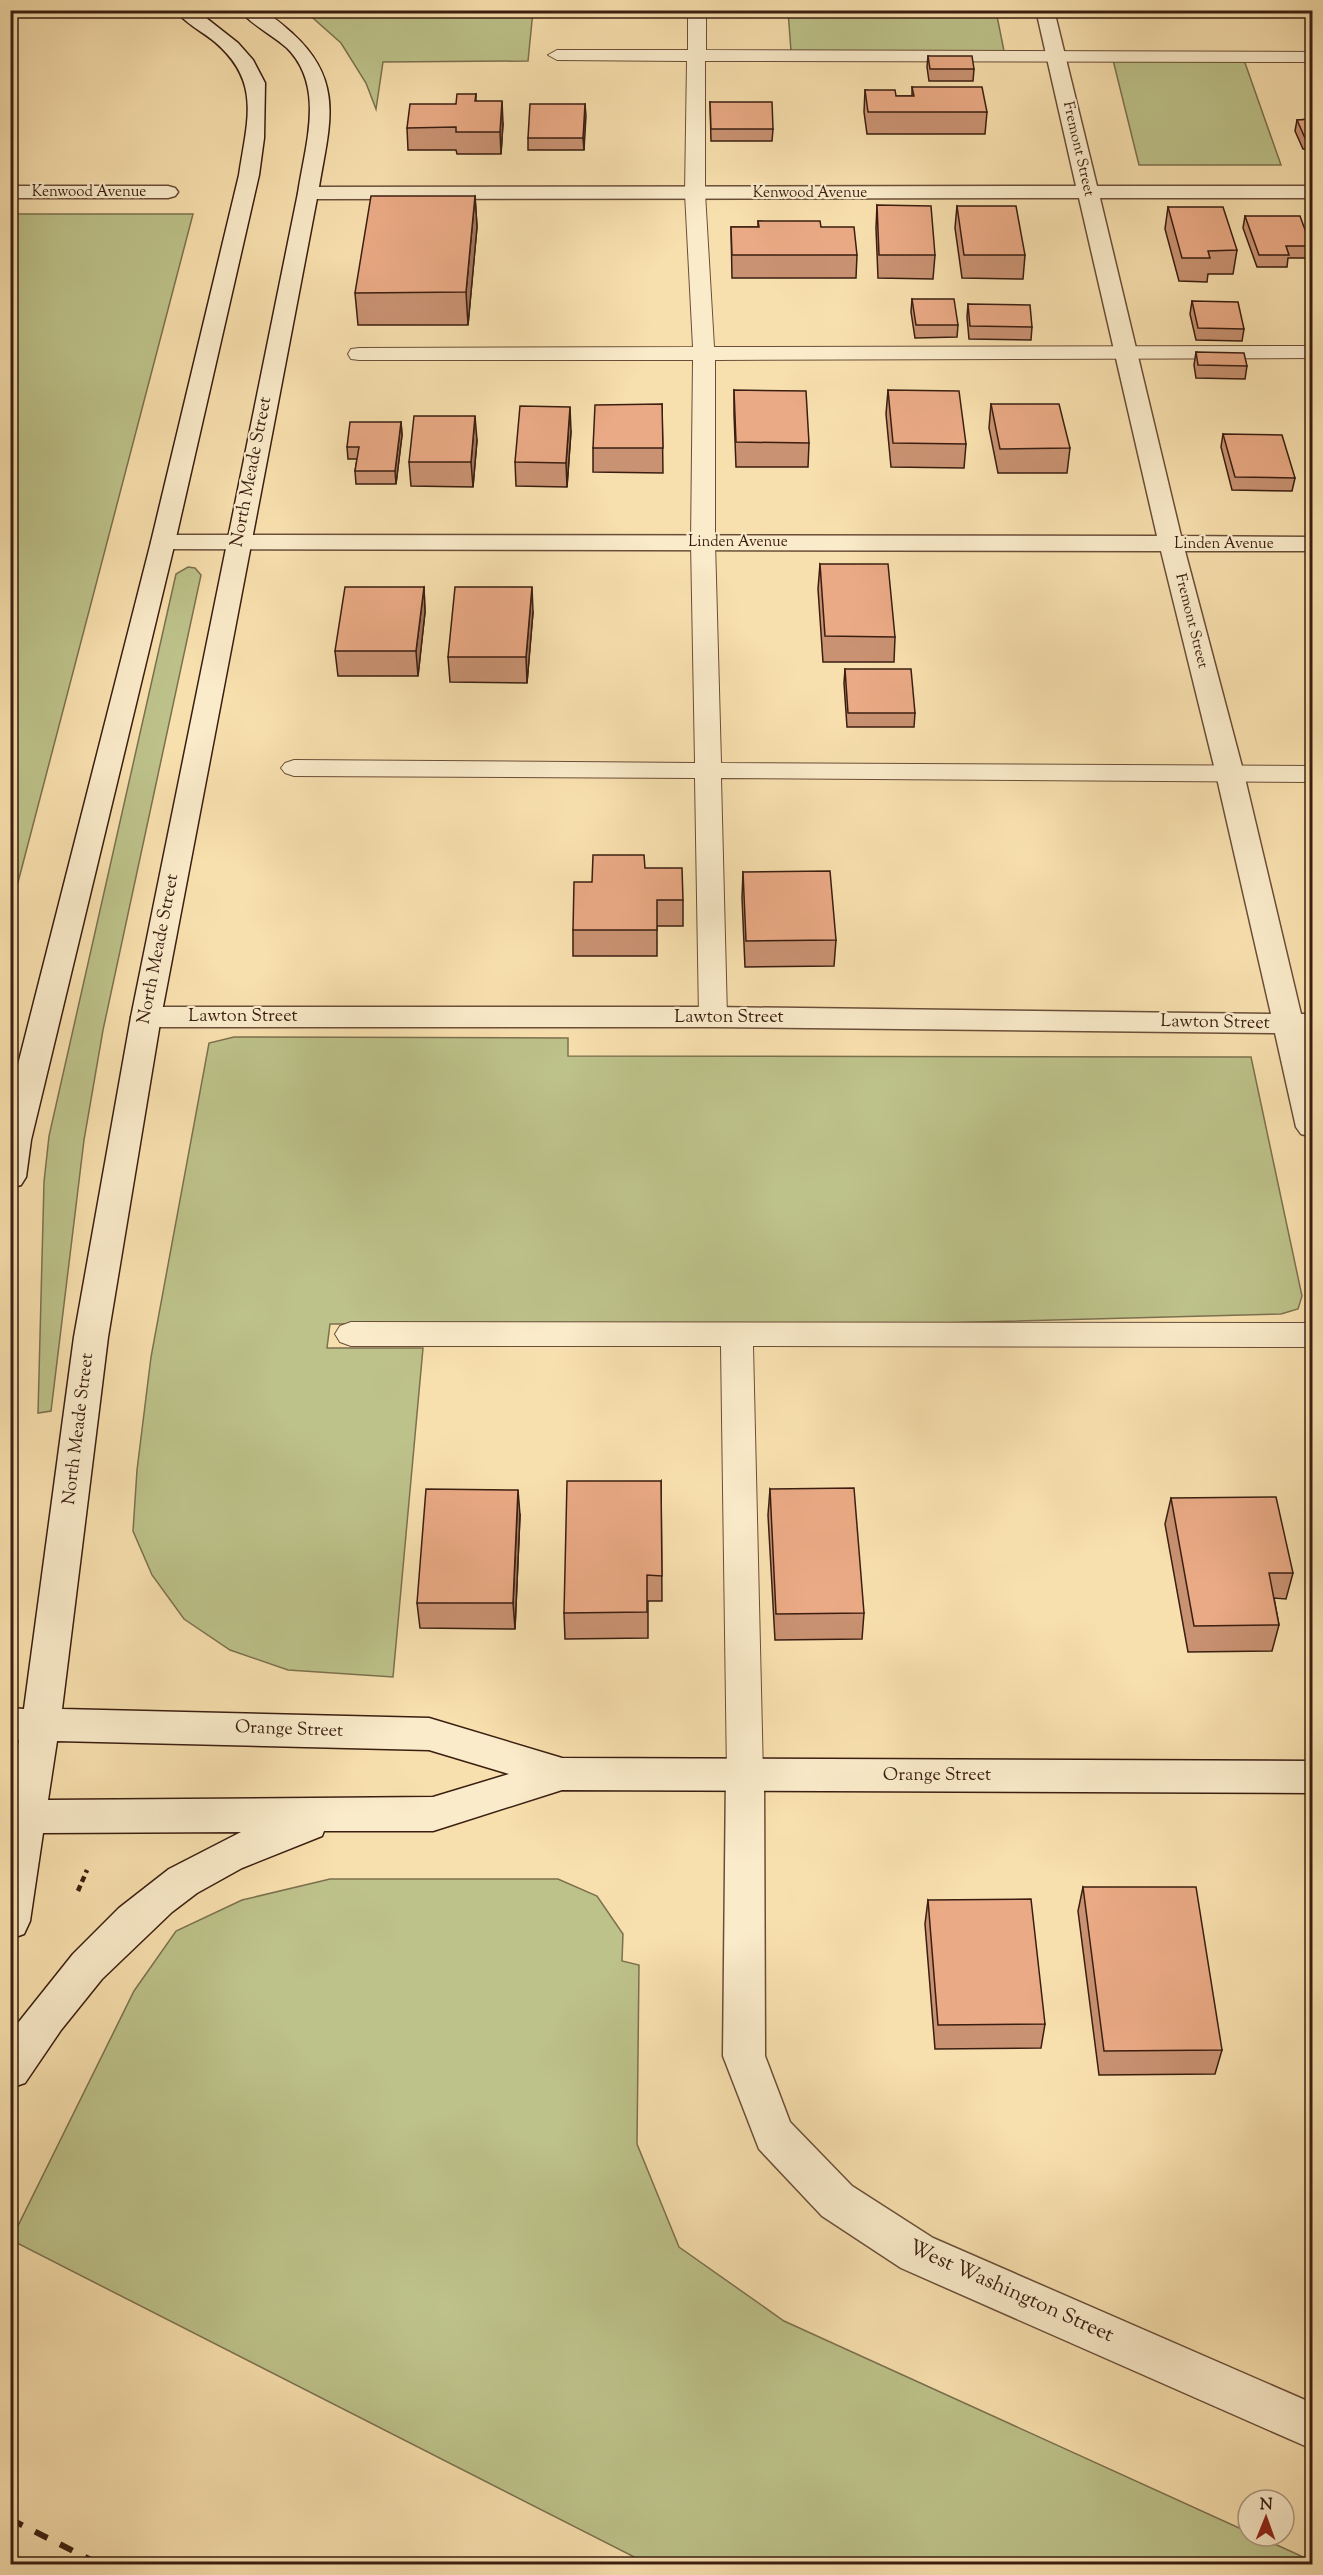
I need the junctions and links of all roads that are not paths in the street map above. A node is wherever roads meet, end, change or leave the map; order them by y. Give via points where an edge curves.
1 (184, 10) edge
2 (249, 10) edge
3 (697, 10) edge
4 (1045, 10) edge
5 (557, 55) dead end
6 (698, 56) junction
7 (1056, 56) junction
8 (1312, 57) edge
9 (10, 192) edge
10 (168, 192) dead end
11 (1088, 192) junction
12 (1312, 192) edge
13 (308, 193) junction
14 (695, 194) junction
15 (1312, 352) edge
16 (704, 353) junction
17 (1128, 353) junction
18 (359, 354) dead end
19 (163, 542) junction
20 (239, 542) junction
21 (703, 542) junction
22 (1171, 544) junction
23 (1312, 544) edge
24 (294, 768) dead end
25 (709, 769) junction
26 (1230, 774) junction
27 (1312, 774) edge
28 (146, 1017) junction
29 (713, 1017) junction
30 (1300, 1024) edge
31 (1312, 1127) edge
32 (10, 1177) edge
33 (351, 1334) dead end
34 (1312, 1335) edge
35 (737, 1337) junction
36 (26, 1724) edge
37 (562, 1774) junction
38 (745, 1775) junction
39 (1312, 1777) edge
40 (330, 1816) junction
41 (18, 1817) edge
42 (10, 1921) edge
43 (10, 2069) edge
44 (1312, 2426) edge

1 - 19 street via 224,39 253,74 257,114 249,175
2 - 13 street, North Meade Street via 281,31 310,67 320,95
3 - 6 lane
4 - 7 street, Fremont Street
5 - 6 lane
6 - 7 lane
6 - 14 lane
7 - 8 lane
7 - 11 street, Fremont Street
9 - 10 street, Kenwood Avenue
11 - 12 street, Kenwood Avenue
11 - 14 street, Kenwood Avenue
11 - 17 street, Fremont Street
13 - 14 street, Kenwood Avenue
13 - 20 street, North Meade Street
14 - 16 lane
15 - 17 lane
16 - 17 lane
16 - 18 lane
16 - 21 lane
17 - 22 street, Fremont Street
19 - 20 street, Linden Avenue
19 - 32 street via 15,1140
20 - 21 street, Linden Avenue
20 - 28 street, North Meade Street
21 - 22 street, Linden Avenue
21 - 25 lane
22 - 23 street, Linden Avenue
22 - 26 street, Fremont Street
24 - 25 lane
25 - 26 lane
25 - 29 lane
26 - 27 lane
26 - 30 street, Fremont Street
28 - 29 street, Lawton Street
28 - 36 street, North Meade Street
29 - 30 street, Lawton Street
30 - 31 street, Fremont Street
33 - 35 lane
34 - 35 lane
35 - 38 lane
36 - 37 street, Orange Street via 429,1734
36 - 41 street, North Meade Street
37 - 38 street, Orange Street
37 - 40 street, Orange Street via 433,1814
38 - 39 street, Orange Street
38 - 44 street, West Washington Street via 744,2056 774,2135 837,2201 917,2253
40 - 41 street, Orange Street
40 - 43 street, Orange Street via 249,1845 183,1881 112,1941 37,2028
41 - 42 street, North Meade Street

